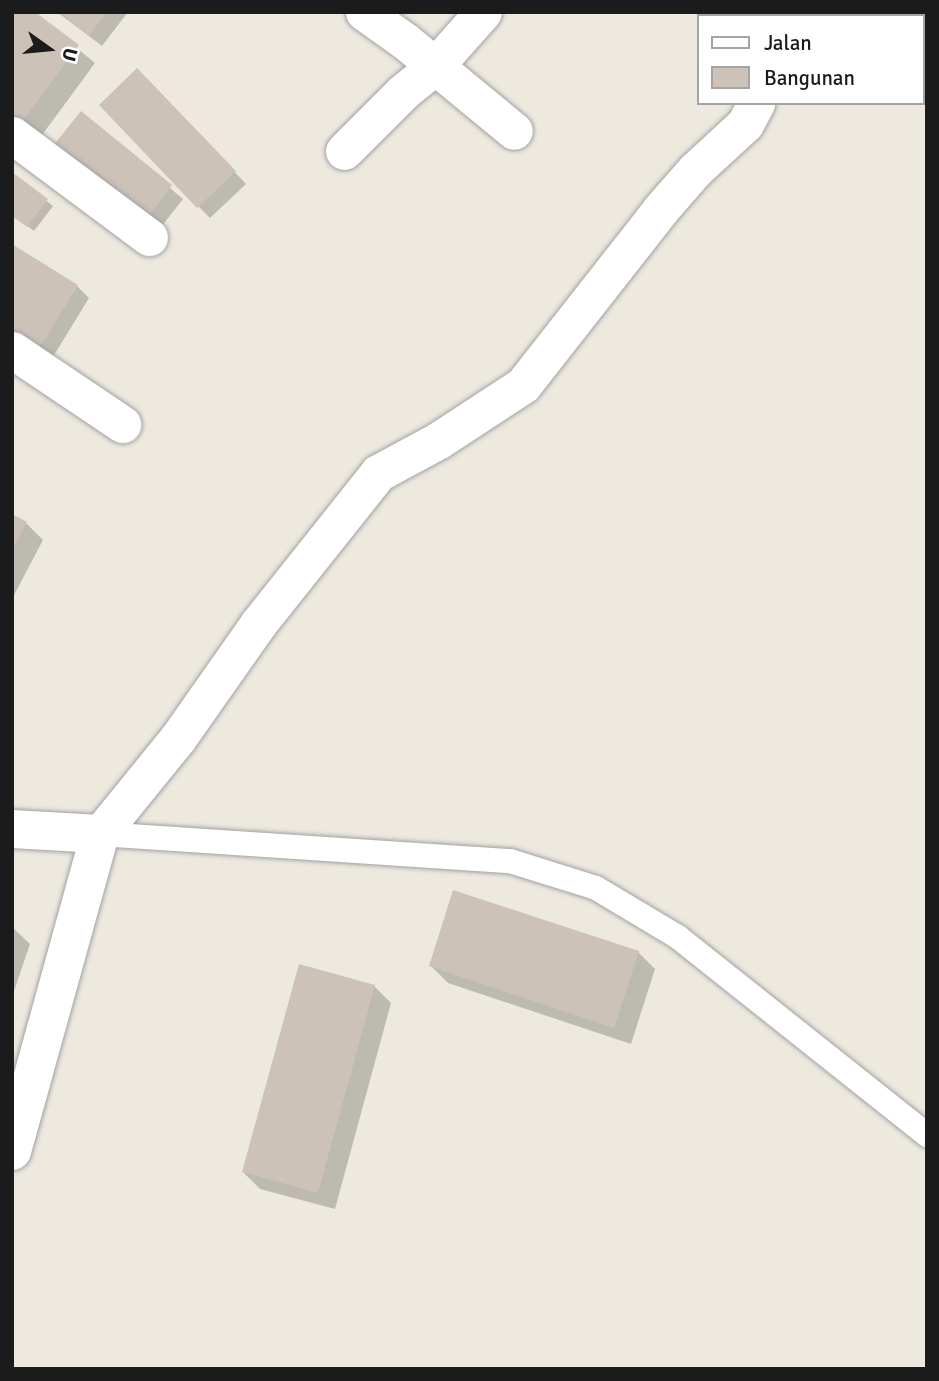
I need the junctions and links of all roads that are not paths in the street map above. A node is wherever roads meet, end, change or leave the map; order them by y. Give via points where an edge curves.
1 (364, 12) edge
2 (483, 12) edge
3 (435, 66) junction
4 (755, 105) edge
5 (514, 131) dead end
6 (12, 135) edge
7 (344, 151) dead end
8 (149, 237) dead end
9 (12, 350) edge
10 (122, 424) dead end
11 (12, 829) edge
12 (100, 834) junction
13 (927, 1135) edge
14 (12, 1151) edge

1 - 3 street
2 - 3 street
3 - 5 street
3 - 7 street
4 - 12 street via 745,124 695,170 652,220 523,385 378,473
6 - 8 street
9 - 10 street
11 - 12 street
12 - 13 lane via 510,861 596,888 678,937
12 - 14 street

